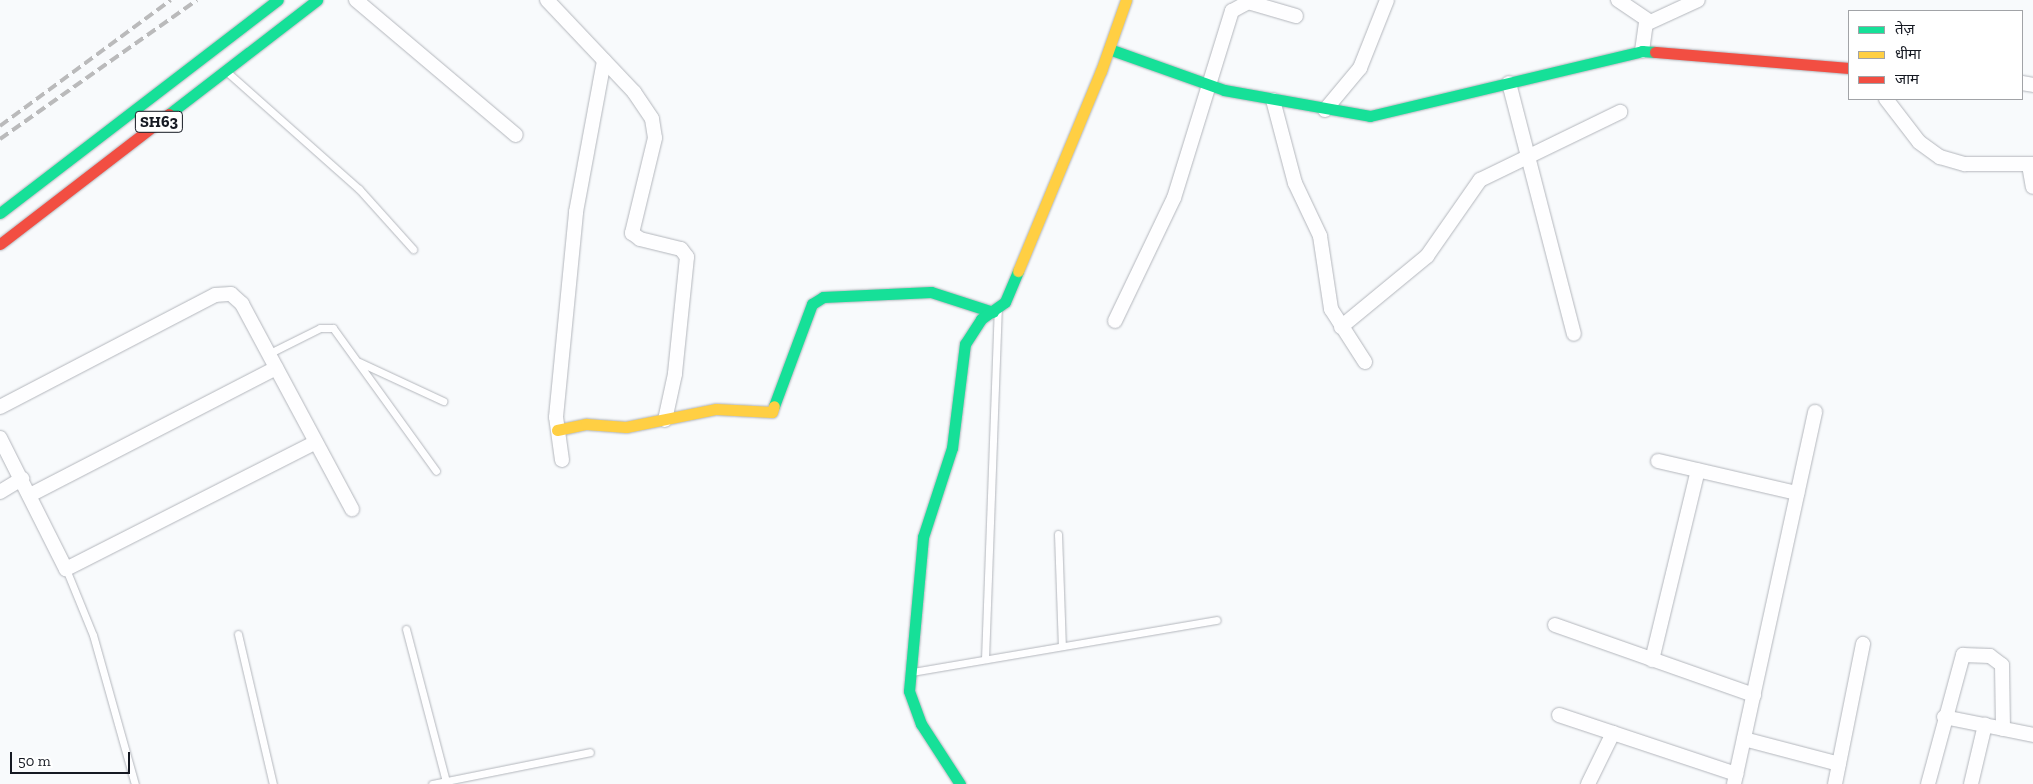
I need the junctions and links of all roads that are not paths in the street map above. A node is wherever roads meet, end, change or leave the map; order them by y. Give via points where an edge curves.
1 (278, 0) edge
2 (317, 0) edge
3 (356, 0) edge
4 (547, 0) edge
5 (1126, 0) edge
6 (1387, 0) edge
7 (1618, 0) edge
8 (1698, 0) edge
9 (1265, 3) edge
10 (1296, 16) dead end
11 (1649, 21) junction
12 (1109, 49) junction
13 (1642, 51) junction
14 (604, 61) junction
15 (1848, 68) edge
16 (226, 70) junction
17 (1509, 83) junction
18 (1207, 84) junction
19 (1273, 100) junction
20 (1887, 100) edge
21 (1326, 110) junction
22 (1620, 112) dead end
23 (117, 124) junction
24 (516, 135) dead end
25 (133, 142) junction
26 (1527, 155) junction
27 (2031, 164) edge
28 (2033, 187) edge
29 (0, 213) edge
30 (0, 244) edge
31 (413, 249) dead end
32 (995, 311) junction
33 (1115, 321) dead end
34 (1341, 327) junction
35 (1574, 334) dead end
36 (268, 354) junction
37 (358, 361) junction
38 (1364, 362) dead end
39 (276, 368) junction
40 (442, 401) dead end
41 (0, 407) edge
42 (1815, 412) dead end
43 (665, 420) junction
44 (557, 430) junction
45 (0, 438) edge
46 (316, 442) junction
47 (562, 460) dead end
48 (1658, 461) dead end
49 (1698, 470) junction
50 (436, 471) dead end
51 (22, 479) junction
52 (0, 492) edge
53 (1797, 493) junction
54 (30, 495) junction
55 (352, 510) dead end
56 (1058, 534) dead end
57 (66, 569) junction
58 (1217, 620) dead end
59 (1555, 625) dead end
60 (406, 629) dead end
61 (238, 634) dead end
62 (1863, 644) dead end
63 (1062, 646) junction
64 (985, 659) junction
65 (1652, 660) junction
66 (909, 672) junction
67 (1754, 695) junction
68 (1559, 715) dead end
69 (1944, 717) junction
70 (1985, 725) junction
71 (2003, 729) junction
72 (1613, 733) junction
73 (2033, 735) edge
74 (1744, 739) junction
75 (590, 752) dead end
76 (1839, 764) junction
77 (471, 776) junction
78 (1735, 779) edge
79 (446, 781) junction
80 (135, 784) edge
81 (273, 784) edge
82 (432, 784) edge
83 (472, 784) edge
84 (960, 784) edge
85 (1588, 784) edge
86 (1835, 784) edge
87 (1928, 784) edge
88 (1971, 784) edge

1 - 23 street, SH63
2 - 16 street, SH63
3 - 24 street
4 - 14 street
5 - 12 street
6 - 21 street via 1360,68
7 - 11 street
8 - 11 street
9 - 10 street
9 - 18 street via 1248,2 1232,11
11 - 13 street via 1644,29
12 - 18 street
12 - 32 street via 1005,302
13 - 15 street
13 - 17 street
14 - 43 street via 641,102 655,128 632,233 640,239 681,249 687,257 675,374
14 - 44 street via 578,202
16 - 25 street, SH63
16 - 31 lane via 359,189
17 - 21 street via 1370,116
17 - 26 street
18 - 19 street
18 - 33 street via 1174,198
19 - 21 street
19 - 34 street via 1295,183 1320,236 1331,309
20 - 27 street via 1919,142 1940,157 1965,164
22 - 26 street
23 - 25 street
23 - 29 street, SH63
25 - 30 street, SH63
26 - 34 street via 1474,186 1427,256
26 - 35 street
27 - 28 street
32 - 43 street via 931,292 823,297 812,304 772,412 716,409
32 - 64 lane
32 - 66 street via 972,330 965,344 952,448 923,537
34 - 38 street
36 - 37 lane via 328,327 338,332
36 - 39 street
36 - 41 street via 237,298 231,294 214,295
37 - 40 lane
37 - 50 lane
39 - 46 street
39 - 54 street
42 - 53 street
43 - 44 street via 626,428 586,424
44 - 47 street
45 - 51 street
46 - 55 street
46 - 57 street
48 - 49 street
49 - 53 street
49 - 65 street
51 - 52 street
51 - 54 street
53 - 67 street
54 - 57 street
56 - 63 lane
57 - 80 lane via 93,635
58 - 63 lane
59 - 65 street
60 - 79 lane
61 - 81 lane
62 - 76 street
63 - 64 lane
64 - 66 lane
65 - 67 street
66 - 84 street via 913,708
67 - 74 street
68 - 72 street
69 - 70 street
69 - 71 street via 1960,660 1970,653 1990,656 2002,665
69 - 87 street
70 - 71 street
70 - 88 street
71 - 73 street
72 - 78 street
72 - 85 street
74 - 76 street
74 - 78 street
75 - 77 lane
76 - 86 street
77 - 79 lane
77 - 83 lane
79 - 82 lane

